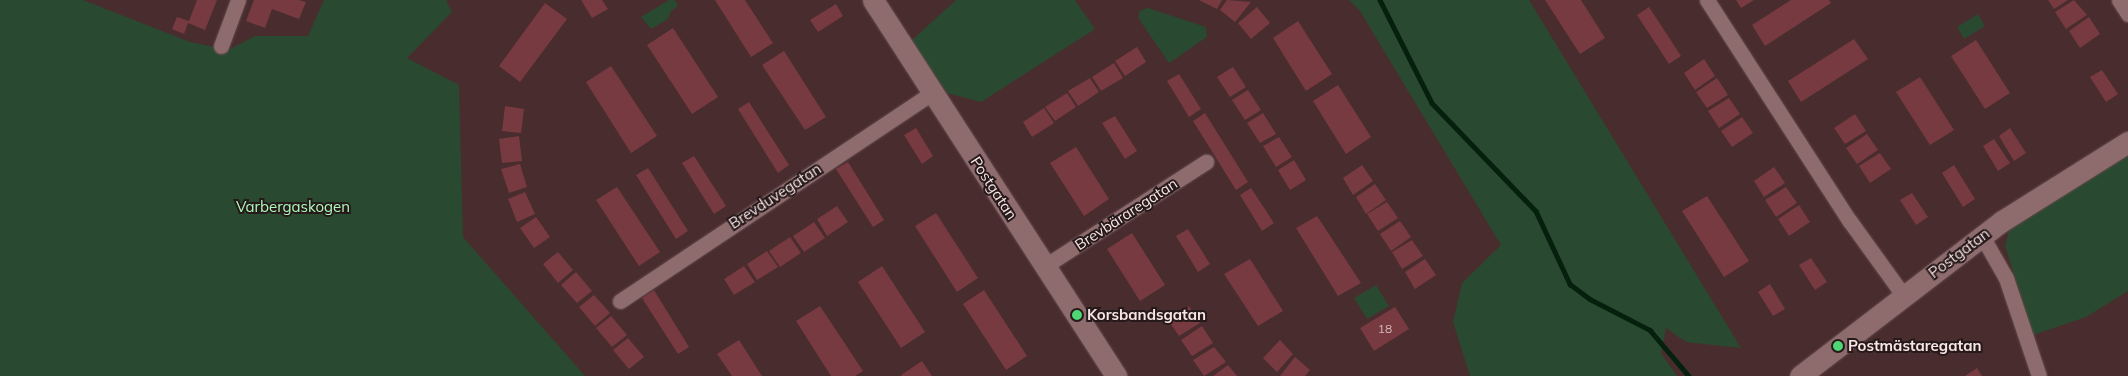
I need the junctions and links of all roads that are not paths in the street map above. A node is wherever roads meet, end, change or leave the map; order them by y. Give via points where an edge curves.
1 (238, 0) edge
2 (873, 0) edge
3 (1707, 0) edge
4 (2119, 0) edge
5 (2128, 14) edge
6 (221, 46) dead end
7 (932, 93) junction
8 (2128, 142) edge
9 (1206, 162) dead end
10 (1982, 236) junction
11 (1045, 266) junction
12 (1903, 295) junction
13 (620, 301) dead end
14 (1116, 376) edge
15 (1800, 376) edge
16 (2039, 376) edge

1 - 6 street
2 - 7 street, Postgatan
3 - 12 street via 1854,227
4 - 5 street
7 - 11 street, Postgatan
7 - 13 street, Brevduvegatan
8 - 10 street, Postgatan
9 - 11 street, Brevbäraregatan
10 - 12 street, Postgatan
10 - 16 street via 2006,278
11 - 14 street, Postgatan
12 - 15 street, Postgatan

